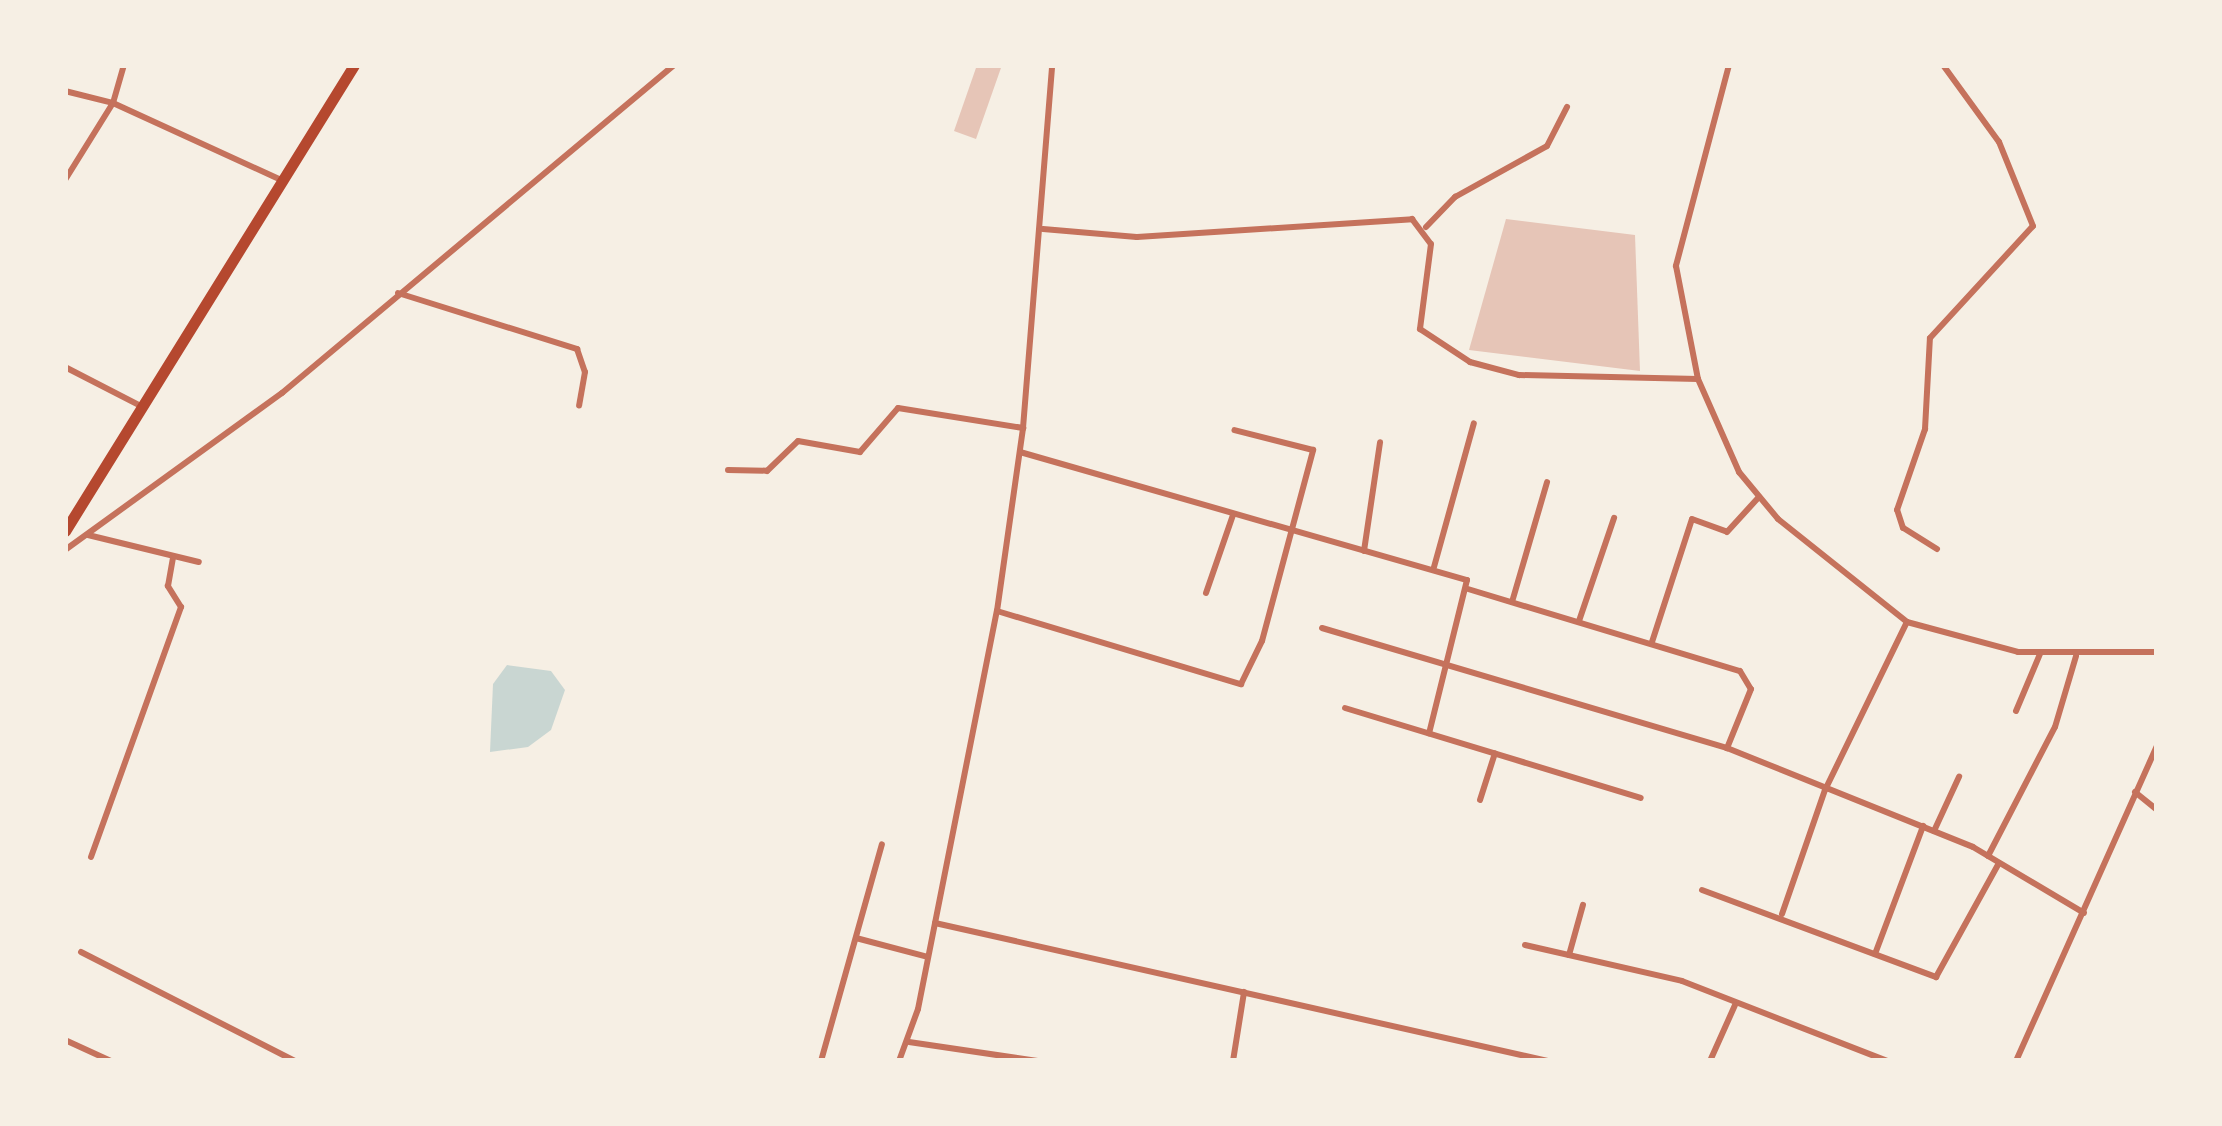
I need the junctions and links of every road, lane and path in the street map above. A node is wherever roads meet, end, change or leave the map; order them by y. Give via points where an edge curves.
1 (124, 65) edge
2 (354, 65) edge
3 (674, 65) edge
4 (1052, 65) edge
5 (1729, 65) edge
6 (1944, 65) edge
7 (65, 91) edge
8 (114, 102) junction
9 (1567, 107) dead end
10 (65, 180) edge
11 (282, 181) junction
12 (1426, 227) junction
13 (1043, 229) junction
14 (398, 293) junction
15 (65, 367) edge
16 (1698, 379) junction
17 (579, 405) dead end
18 (141, 406) junction
19 (1474, 424) dead end
20 (1023, 428) junction
21 (1234, 430) dead end
22 (1380, 442) dead end
23 (1020, 452) junction
24 (728, 470) dead end
25 (1548, 482) dead end
26 (1759, 497) junction
27 (1233, 515) junction
28 (1614, 518) dead end
29 (65, 531) edge
30 (1288, 533) junction
31 (87, 535) junction
32 (1937, 549) dead end
33 (65, 550) edge
34 (1364, 551) junction
35 (172, 557) junction
36 (199, 562) dead end
37 (1434, 567) junction
38 (1468, 589) junction
39 (1206, 593) dead end
40 (1512, 602) junction
41 (997, 611) junction
42 (1580, 621) junction
43 (1907, 622) junction
44 (1322, 628) dead end
45 (1652, 642) junction
46 (2157, 652) edge
47 (2040, 654) junction
48 (2076, 656) junction
49 (1448, 662) junction
50 (1344, 708) dead end
51 (2016, 711) dead end
52 (1428, 732) junction
53 (2157, 746) edge
54 (1728, 748) junction
55 (1495, 753) junction
56 (1959, 777) dead end
57 (1826, 787) junction
58 (2135, 792) junction
59 (1642, 798) dead end
60 (1480, 800) dead end
61 (2157, 810) edge
62 (1923, 826) junction
63 (1934, 831) junction
64 (882, 844) dead end
65 (1988, 856) junction
66 (91, 857) dead end
67 (1999, 863) junction
68 (1702, 890) dead end
69 (1583, 905) dead end
70 (2084, 913) junction
71 (1782, 914) junction
72 (935, 923) junction
73 (856, 938) junction
74 (1525, 945) dead end
75 (81, 952) dead end
76 (1875, 954) junction
77 (1569, 955) junction
78 (928, 957) junction
79 (1244, 992) junction
80 (1734, 1005) junction
81 (65, 1040) edge
82 (909, 1042) junction
83 (1513, 1057) edge
84 (111, 1061) edge
85 (295, 1061) edge
86 (822, 1061) edge
87 (900, 1061) edge
88 (1038, 1061) edge
89 (1233, 1061) edge
90 (1548, 1061) edge
91 (1710, 1061) edge
92 (1887, 1061) edge
93 (2016, 1061) edge

1 - 8 street
2 - 11 highway
3 - 14 street
4 - 13 street
5 - 16 street via 1676,266
6 - 32 street via 1999,142 2034,226 1930,338 1925,429 1897,510 1903,528
7 - 8 street
8 - 10 street
8 - 11 street
9 - 12 street via 1547,146 1455,197
11 - 18 highway
12 - 13 street via 1378,216 1137,237
12 - 16 street via 1420,329 1470,362 1519,376
13 - 20 street
14 - 17 street via 577,349 585,372
14 - 31 street via 186,469
15 - 18 street
16 - 26 street
18 - 29 highway
19 - 37 street
20 - 23 street
20 - 24 street via 898,408 860,452 798,441 766,471
21 - 30 street via 1313,450
22 - 34 street
23 - 27 street
23 - 41 street
25 - 40 street
26 - 43 street
26 - 45 street via 1728,532 1692,520
27 - 30 street
27 - 39 street
28 - 42 street
30 - 34 street
30 - 41 street via 1262,641 1241,684
31 - 33 street
31 - 35 street
34 - 37 street
35 - 36 street
35 - 66 street via 168,586 181,607
37 - 38 street via 1467,580
38 - 40 street
38 - 49 street
40 - 42 street
41 - 72 street
42 - 45 street
43 - 47 street
43 - 57 street
44 - 49 street
45 - 54 street via 1748,679
46 - 48 street
47 - 48 street
47 - 51 street
48 - 65 street via 2056,727
49 - 52 street
49 - 54 street
50 - 52 street
52 - 55 street
53 - 58 street
54 - 57 street
55 - 59 street
55 - 60 street
56 - 63 street
57 - 62 street
57 - 71 street
58 - 61 street
58 - 70 street
62 - 63 street
62 - 76 street
63 - 65 street
64 - 73 street
65 - 67 street
67 - 70 street
67 - 76 street via 1940,974
68 - 71 street
69 - 77 street
70 - 93 street
71 - 76 street
72 - 78 street
72 - 79 street
73 - 78 street
73 - 86 street
74 - 77 street
75 - 85 street
77 - 80 street via 1682,981
78 - 82 street
79 - 83 street
79 - 89 street
80 - 91 street
80 - 92 street
81 - 84 street
82 - 87 street
82 - 88 street
83 - 90 street

